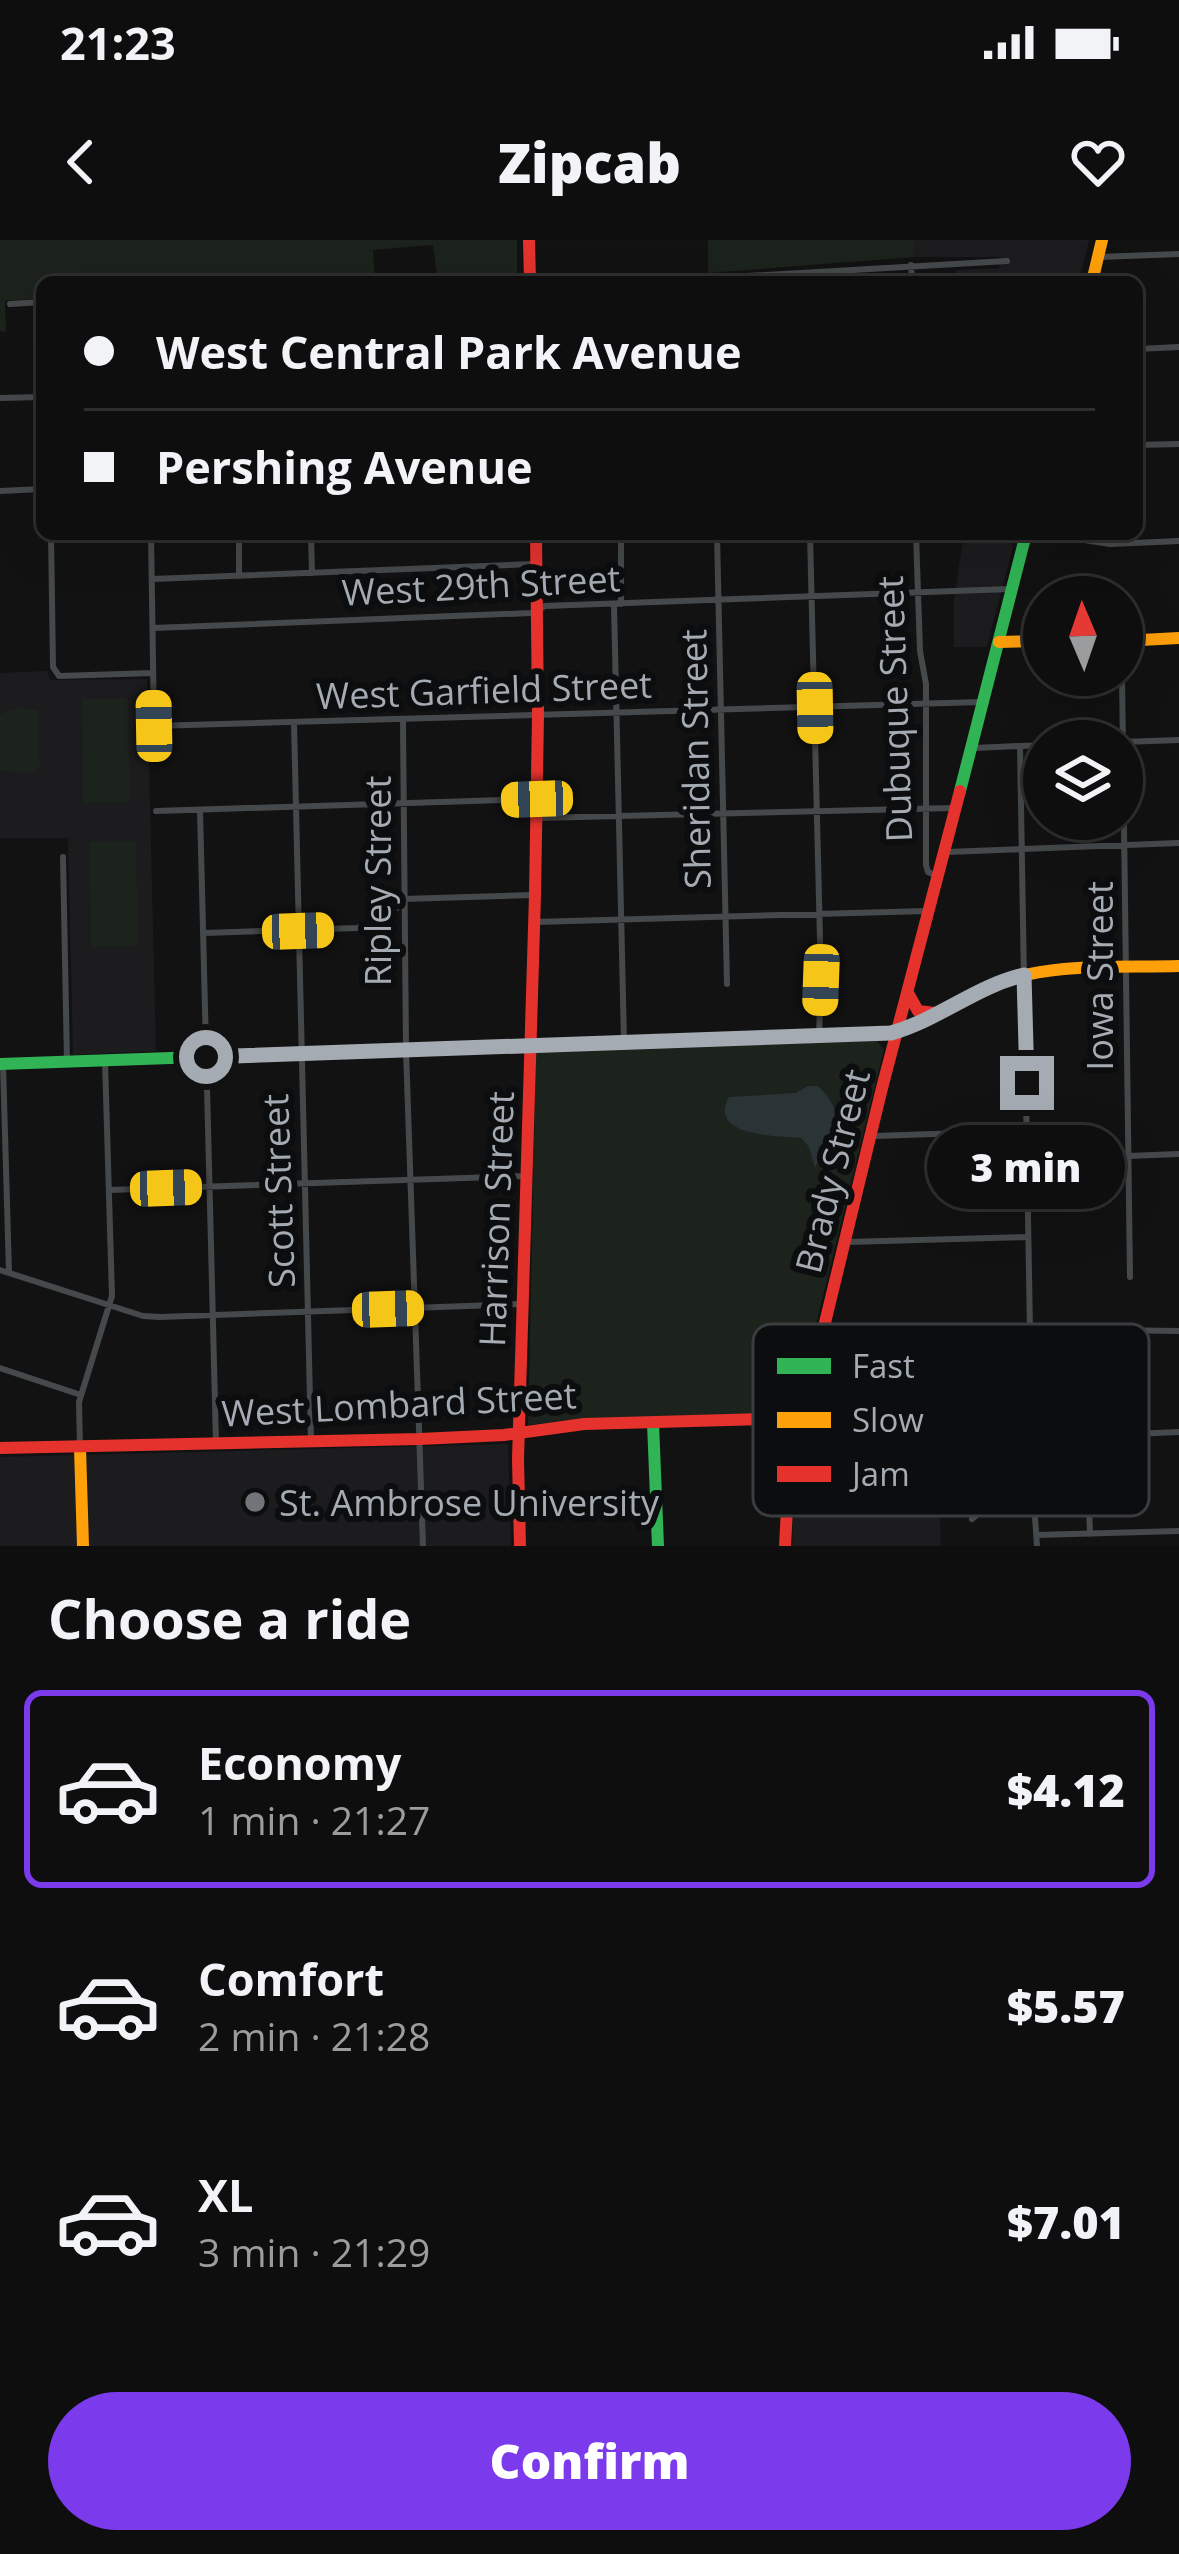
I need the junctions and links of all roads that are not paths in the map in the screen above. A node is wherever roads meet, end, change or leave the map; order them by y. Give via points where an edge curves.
1 (529, 240) edge
2 (1102, 240) edge
3 (1179, 254) edge
4 (1099, 256) junction
5 (1007, 261) dead end
6 (911, 265) junction
7 (806, 271) junction
8 (529, 276) edge
9 (753, 276) edge
10 (806, 276) edge
11 (912, 276) edge
12 (1094, 276) edge
13 (36, 302) edge
14 (10, 304) dead end
15 (1179, 347) edge
16 (1143, 349) edge
17 (36, 397) edge
18 (0, 398) edge
19 (1179, 444) edge
20 (1143, 445) edge
21 (36, 490) edge
22 (0, 491) edge
23 (51, 540) edge
24 (151, 540) edge
25 (239, 540) edge
26 (310, 540) edge
27 (536, 540) edge
28 (621, 540) edge
29 (718, 540) edge
30 (810, 540) edge
31 (916, 540) edge
32 (1024, 540) edge
33 (1088, 540) edge
34 (1119, 540) edge
35 (1179, 542) edge
36 (1119, 544) junction
37 (537, 564) junction
38 (312, 573) junction
39 (239, 576) junction
40 (152, 580) junction
41 (1012, 589) junction
42 (918, 592) junction
43 (812, 597) junction
44 (718, 601) junction
45 (617, 604) junction
46 (537, 611) junction
47 (152, 628) junction
48 (1179, 638) edge
49 (1143, 639) edge
50 (1023, 641) edge
51 (997, 642) junction
52 (153, 673) junction
53 (981, 702) junction
54 (926, 705) junction
55 (815, 708) junction
56 (721, 710) junction
57 (616, 713) junction
58 (538, 715) junction
59 (403, 720) junction
60 (294, 723) junction
61 (1179, 740) edge
62 (1143, 741) edge
63 (1021, 746) joint
64 (970, 748) junction
65 (537, 799) junction
66 (404, 804) junction
67 (295, 807) junction
68 (957, 808) junction
69 (925, 809) junction
70 (200, 810) junction
71 (157, 811) dead end
72 (817, 812) junction
73 (723, 814) junction
74 (619, 817) junction
75 (537, 818) junction
76 (1125, 840) edge
77 (1179, 843) edge
78 (1125, 845) junction
79 (1023, 850) junction
80 (944, 853) junction
81 (63, 857) dead end
82 (938, 876) junction
83 (535, 895) junction
84 (404, 901) junction
85 (928, 911) junction
86 (819, 914) junction
87 (725, 916) junction
88 (621, 919) junction
89 (534, 922) junction
90 (298, 931) junction
91 (203, 933) junction
92 (1179, 967) edge
93 (1125, 968) junction
94 (1024, 975) junction
95 (727, 984) dead end
96 (908, 993) junction
97 (937, 1013) junction
98 (896, 1032) junction
99 (819, 1036) junction
100 (624, 1042) junction
101 (531, 1045) junction
102 (406, 1050) junction
103 (301, 1054) junction
104 (206, 1057) junction
105 (105, 1060) junction
106 (68, 1062) junction
107 (2, 1064) edge
108 (1027, 1131) junction
109 (870, 1136) junction
110 (1179, 1154) edge
111 (1128, 1156) junction
112 (1027, 1160) junction
113 (527, 1175) junction
114 (410, 1180) junction
115 (306, 1183) junction
116 (211, 1186) junction
117 (110, 1190) junction
118 (1028, 1237) junction
119 (846, 1241) junction
120 (5, 1271) edge
121 (1130, 1277) dead end
122 (524, 1304) junction
123 (110, 1305) junction
124 (415, 1308) junction
125 (309, 1312) junction
126 (214, 1315) junction
127 (825, 1324) edge
128 (1030, 1324) edge
129 (0, 1368) edge
130 (81, 1395) junction
131 (753, 1420) edge
132 (653, 1423) junction
133 (1179, 1432) edge
134 (519, 1433) junction
135 (1149, 1433) edge
136 (420, 1438) junction
137 (310, 1442) junction
138 (216, 1443) junction
139 (0, 1448) edge
140 (80, 1448) junction
141 (786, 1516) edge
142 (976, 1516) edge
143 (1034, 1516) edge
144 (1089, 1516) edge
145 (972, 1519) dead end
146 (1179, 1531) edge
147 (1126, 1533) junction
148 (1090, 1534) junction
149 (1037, 1535) junction
150 (83, 1546) edge
151 (423, 1546) edge
152 (520, 1546) edge
153 (658, 1546) edge
154 (784, 1546) edge
155 (1037, 1546) edge
156 (1126, 1546) edge

1 - 8 main road
2 - 4 main road
3 - 4 street
4 - 12 main road
5 - 6 street
6 - 7 street
6 - 11 street
7 - 9 street
7 - 10 street
13 - 14 street
15 - 16 street
17 - 18 street
19 - 20 street
21 - 22 street
23 - 52 street via 59,676
24 - 40 street
25 - 39 street
26 - 38 street
27 - 37 main road, Harrison Street
28 - 45 street
29 - 44 street, Sheridan Street
30 - 43 street
31 - 42 street, Dubuque Street
32 - 41 main road, Brady Street
33 - 36 street
34 - 36 street
35 - 36 street
37 - 38 street
37 - 46 main road, Harrison Street
38 - 39 street
39 - 40 street
40 - 47 street
41 - 42 street, West 29th Street
41 - 51 main road, Brady Street
42 - 43 street, West 29th Street
42 - 54 street, Dubuque Street
43 - 44 street, West 29th Street
43 - 55 street
44 - 45 street, West 29th Street
44 - 56 street, Sheridan Street
45 - 46 street, West 29th Street
45 - 57 street
46 - 47 street, West 29th Street
46 - 58 main road, Harrison Street
47 - 52 street
48 - 49 main road
50 - 51 main road
51 - 53 main road, Brady Street
52 - 60 street, West Garfield Street via 154,726
53 - 54 street, West Garfield Street
53 - 64 main road, Brady Street
54 - 55 street, West Garfield Street
54 - 69 street, Dubuque Street
55 - 56 street, West Garfield Street
55 - 72 street
56 - 57 street, West Garfield Street
56 - 73 street, Sheridan Street
57 - 58 street, West Garfield Street
57 - 74 street
58 - 59 street, West Garfield Street
58 - 65 main road, Harrison Street
59 - 60 street, West Garfield Street
59 - 66 street, Ripley Street
60 - 67 street, Scott Street
61 - 62 street
63 - 64 street
63 - 79 street
64 - 68 main road, Brady Street
65 - 66 street
65 - 75 main road, Harrison Street
66 - 67 street
66 - 84 street, Ripley Street
67 - 70 street
67 - 90 street, Scott Street
68 - 69 street
68 - 80 main road, Brady Street
69 - 72 street
69 - 82 street, Dubuque Street via 927,868
70 - 71 street
70 - 91 street
72 - 73 street
72 - 86 street
73 - 74 street
73 - 87 street, Sheridan Street
74 - 75 street
74 - 88 street
75 - 83 main road, Harrison Street
76 - 78 street, Iowa Street
77 - 78 street
78 - 79 street
78 - 93 street, Iowa Street
79 - 80 street
79 - 94 street
80 - 82 main road, Brady Street
81 - 106 street
82 - 85 main road, Brady Street
83 - 84 street
83 - 89 main road, Harrison Street
84 - 90 street via 357,928
84 - 102 street, Ripley Street
85 - 86 street
85 - 96 main road, Brady Street
86 - 87 street
86 - 99 street
87 - 88 street
87 - 95 street, Sheridan Street
88 - 89 street
88 - 100 street
89 - 101 main road, Harrison Street
90 - 91 street
90 - 103 street, Scott Street
91 - 104 street
92 - 93 main road
93 - 94 main road
93 - 111 street, Iowa Street
94 - 97 main road
94 - 108 street
96 - 97 main road via 918,1011
96 - 98 main road, Brady Street
97 - 98 main road
98 - 99 main road
98 - 109 main road, Brady Street
99 - 100 main road
100 - 101 main road
101 - 102 main road
101 - 113 main road, Harrison Street
102 - 103 main road
102 - 114 street, Ripley Street
103 - 104 main road
103 - 115 street, Scott Street
104 - 105 main road
104 - 116 street
105 - 106 main road
105 - 117 street
106 - 107 main road
107 - 120 street
108 - 109 street
108 - 112 street
109 - 119 main road, Brady Street
110 - 111 street
111 - 112 street
111 - 121 street, Iowa Street
112 - 118 street
113 - 114 street
113 - 122 main road, Harrison Street
114 - 115 street
114 - 124 street, Ripley Street
115 - 116 street
115 - 125 street, Scott Street
116 - 117 street
116 - 126 street
117 - 123 street
118 - 119 street
118 - 128 street
119 - 127 main road, Brady Street
120 - 123 street
122 - 124 street
122 - 134 main road, Harrison Street
123 - 126 street via 143,1316
123 - 130 street
124 - 125 street
124 - 136 street, Ripley Street
125 - 126 street
125 - 137 street, Scott Street
126 - 138 street
129 - 130 street
130 - 140 street
131 - 132 main road, West Lombard Street
132 - 134 main road, West Lombard Street
132 - 153 main road
133 - 135 street
134 - 136 main road, West Lombard Street
134 - 152 main road, Harrison Street
136 - 137 main road, West Lombard Street
136 - 151 street, Ripley Street
137 - 138 main road, West Lombard Street
138 - 140 main road, West Lombard Street
139 - 140 main road, West Lombard Street
140 - 150 main road
141 - 154 main road, Brady Street
142 - 145 street
143 - 149 street
144 - 148 street
146 - 147 street
147 - 148 street
147 - 156 street
148 - 149 street
149 - 155 street

